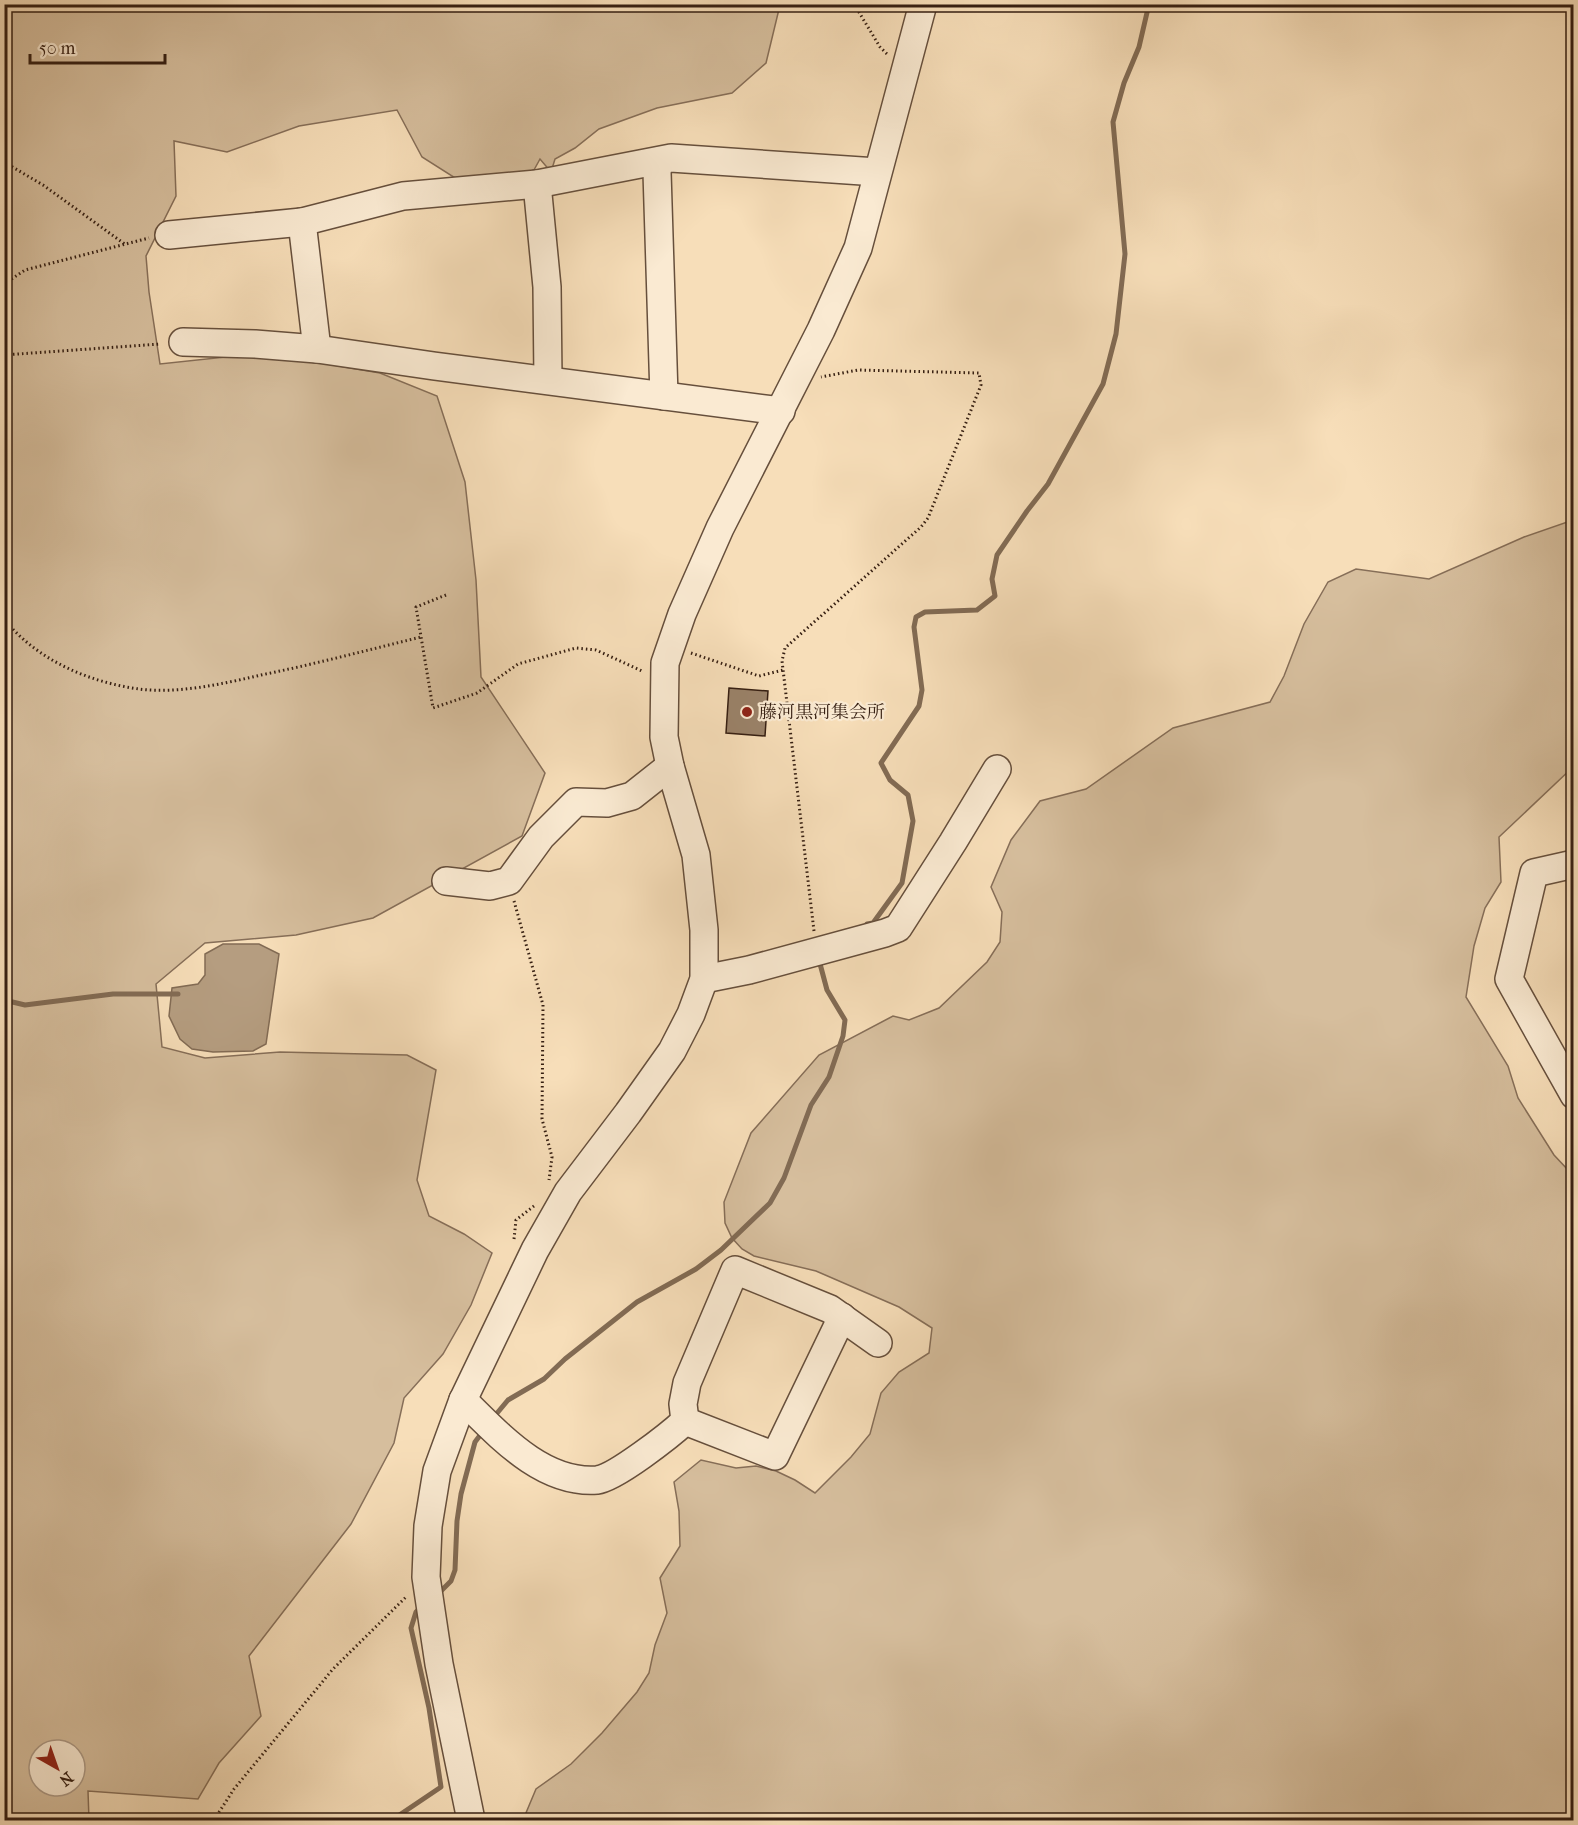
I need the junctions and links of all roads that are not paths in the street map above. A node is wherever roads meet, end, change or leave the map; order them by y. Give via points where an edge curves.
1 (923, 4) edge
2 (659, 161) junction
3 (877, 172) junction
4 (537, 184) junction
5 (302, 222) junction
6 (169, 235) dead end
7 (183, 342) road end
8 (317, 349) junction
9 (548, 380) junction
10 (664, 396) junction
11 (781, 411) junction
12 (670, 766) junction
13 (997, 769) dead end
14 (1574, 864) edge
15 (446, 881) dead end
16 (704, 979) junction
17 (1574, 1095) edge
18 (842, 1317) junction
19 (878, 1343) dead end
20 (480, 1416) junction
21 (685, 1421) junction
22 (471, 1821) edge

1 - 3 street
2 - 3 street via 671,158
2 - 4 street
2 - 10 street
3 - 11 street via 858,248
4 - 5 street via 403,196
4 - 9 street via 547,287
5 - 6 street
5 - 8 street
7 - 8 street
8 - 9 street
9 - 10 street
10 - 11 street
11 - 12 street via 720,528 665,663 664,736
12 - 15 street via 632,796 607,803 576,802 541,837 509,881 490,886
12 - 16 street via 696,855 704,930
13 - 16 street via 898,928
14 - 17 street via 1534,873 1509,979
16 - 20 street via 672,1051 568,1192 529,1262
18 - 19 street
18 - 21 street via 775,1456
18 - 21 street via 735,1270 687,1383
20 - 21 street via 531,1461 564,1477 599,1480 635,1460
20 - 22 street via 437,1471 428,1526 429,1594 439,1664

